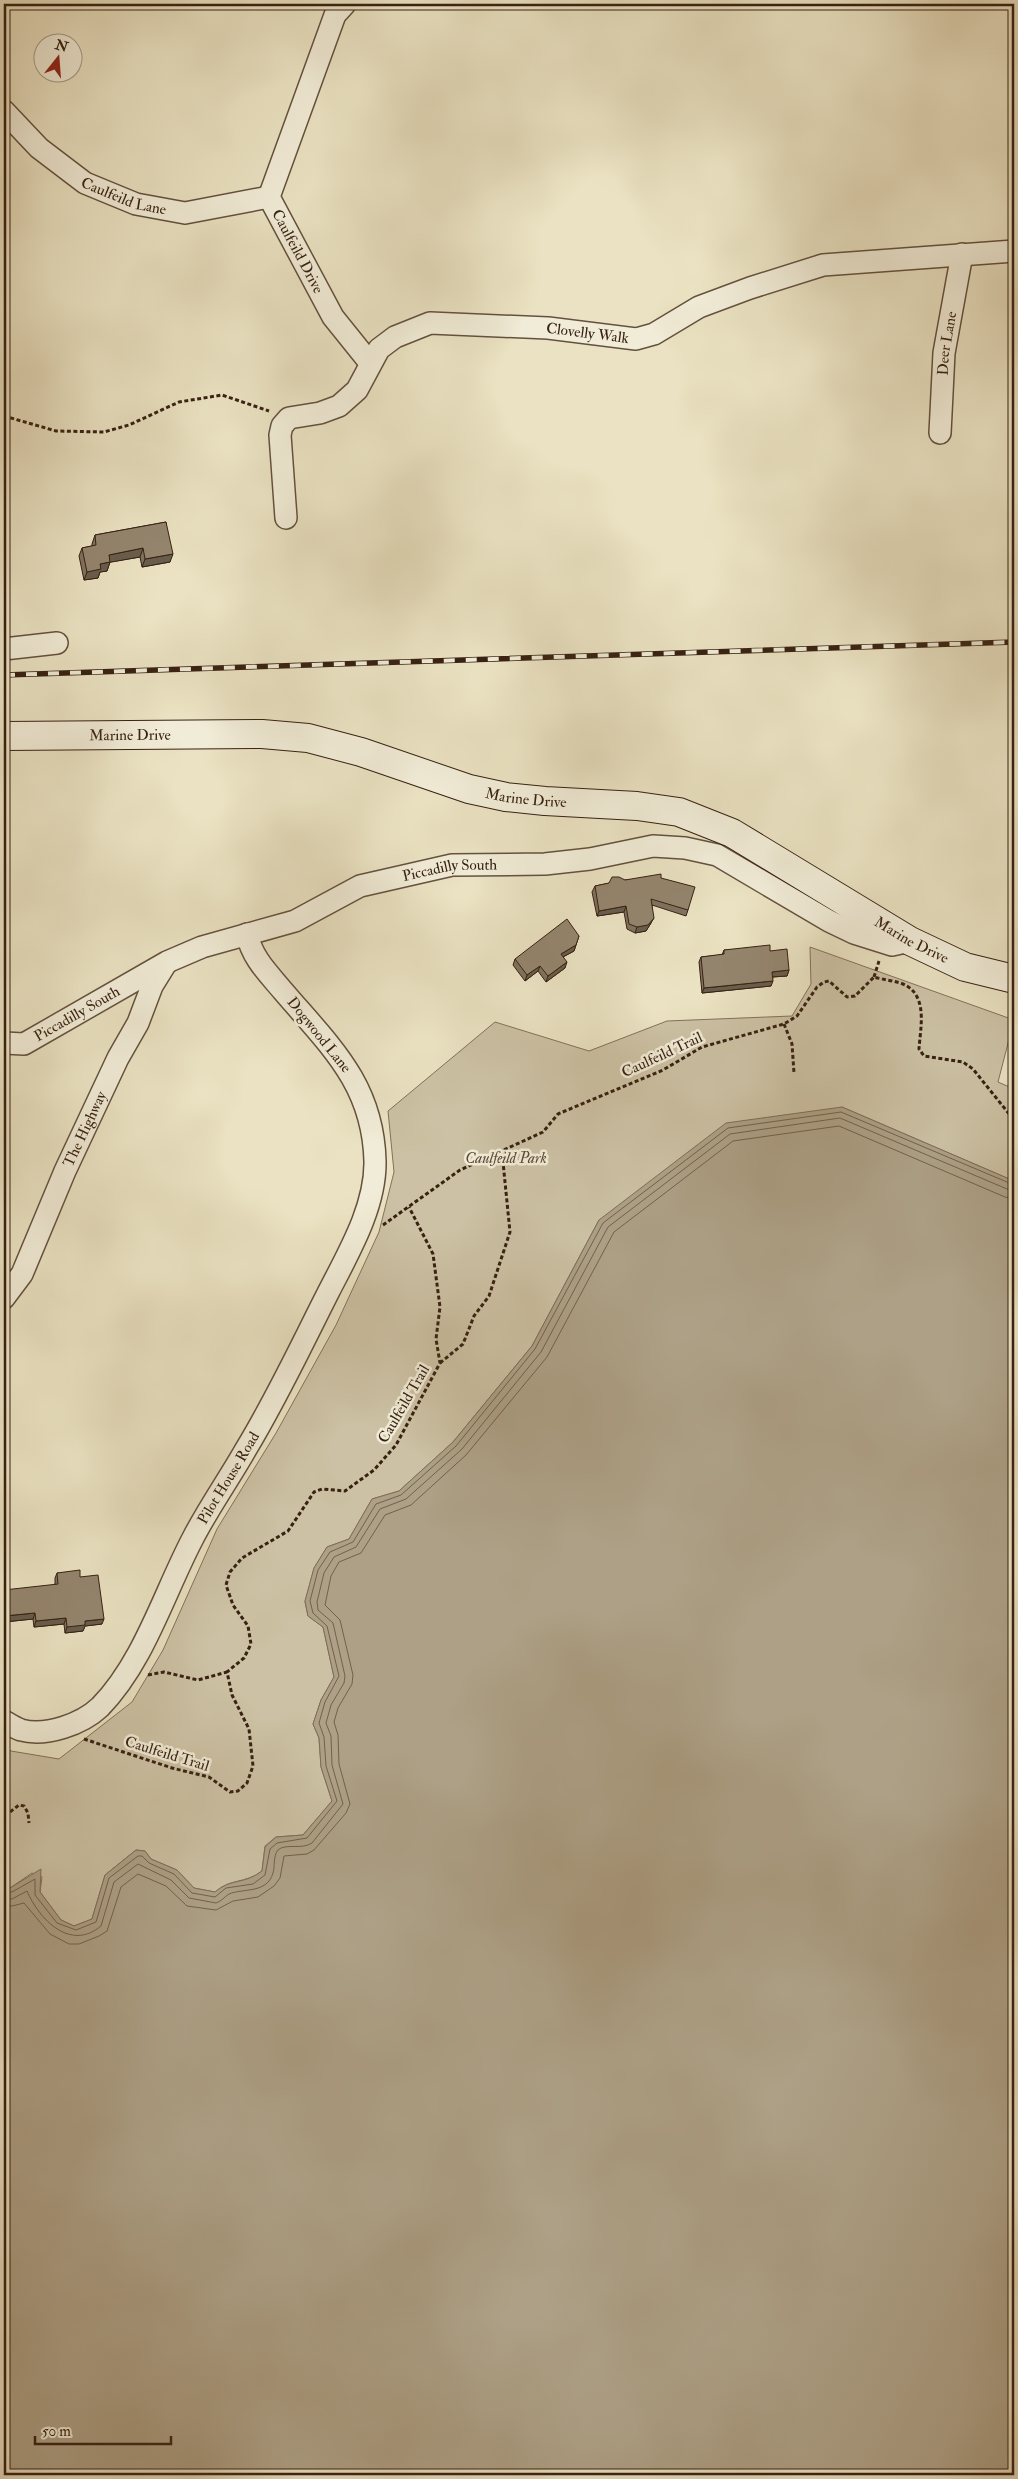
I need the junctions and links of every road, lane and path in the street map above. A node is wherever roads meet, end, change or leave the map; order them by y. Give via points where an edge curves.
1 (338, 8) edge
2 (4, 112) edge
3 (270, 197) junction
4 (1014, 250) edge
5 (962, 254) junction
6 (370, 363) junction
7 (4, 416) edge
8 (289, 418) junction
9 (940, 433) dead end
10 (286, 518) dead end
11 (57, 643) dead end
12 (4, 649) edge
13 (4, 736) edge
14 (247, 934) junction
15 (910, 941) junction
16 (167, 962) junction
17 (1014, 979) edge
18 (784, 1024) junction
19 (4, 1043) edge
20 (794, 1073) dead end
21 (1014, 1120) edge
22 (374, 1146) joint
23 (502, 1152) junction
24 (409, 1207) junction
25 (380, 1228) dead end
26 (4, 1298) edge
27 (440, 1363) junction
28 (126, 1672) junction
29 (227, 1672) junction
30 (4, 1721) edge
31 (58, 1728) junction
32 (4, 1753) edge
33 (4, 1774) edge
34 (4, 1810) edge
35 (29, 1823) dead end

1 - 3 street, Caulfeild Drive
2 - 3 street, Caulfeild Lane via 39,148 85,183 136,204 185,213
3 - 6 street, Caulfeild Drive via 333,317
4 - 5 street, Clovelly Walk
5 - 6 street, Clovelly Walk via 823,265 699,307 654,334 636,339 548,328 430,323 395,337 379,348
5 - 9 street, Deer Lane via 944,353
6 - 8 street, Clovelly Walk via 357,390 339,406
7 - 8 path via 56,431 104,432 129,425 179,402 222,396
8 - 10 street via 280,435
11 - 12 street
13 - 15 main road, Marine Drive via 262,734 308,738 361,752 469,789 506,797 679,812 732,833
14 - 15 street, Piccadilly South via 295,921 360,886 399,875 466,863 545,864 669,846 717,855 828,921 872,940 892,945
14 - 16 street, Piccadilly South via 202,947
14 - 22 street, Dogwood Lane via 255,957 352,1076 366,1111
15 - 17 main road, Marine Drive via 965,968
16 - 19 street, Piccadilly South via 24,1044
16 - 26 street, The Highway via 152,986 138,1023 65,1171 22,1274
18 - 20 path via 792,1044
18 - 21 path, Caulfeild Trail via 797,1016 824,982 829,981 847,997 860,993 874,977 908,986 915,994 922,1014 918,1049 924,1056 964,1062
18 - 23 path, Caulfeild Trail via 702,1047 663,1070 558,1114 543,1132
22 - 28 street, Pilot House Road via 375,1180 368,1205 340,1270 273,1402 192,1539 158,1616
23 - 24 path, Caulfeild Trail via 460,1170
23 - 27 path via 510,1232 489,1296 474,1316 463,1344
24 - 25 path, Caulfeild Trail
24 - 27 path, Caulfeild Trail via 433,1254 440,1307 436,1339
27 - 29 path, Caulfeild Trail via 396,1445 374,1470 345,1492 322,1489 314,1492 288,1531 242,1558 230,1572 226,1584 233,1605 248,1626 250,1644 244,1658
28 - 29 path via 138,1677 164,1672 198,1680
28 - 31 street, Pilot House Road via 99,1707 84,1719
29 - 31 path, Caulfeild Trail via 232,1695 249,1729 252,1757 247,1783 238,1791 230,1792 208,1777 93,1743
30 - 31 street, Pilot House Road via 31,1732
32 - 33 path
34 - 35 path via 10,1812 19,1805 24,1806

